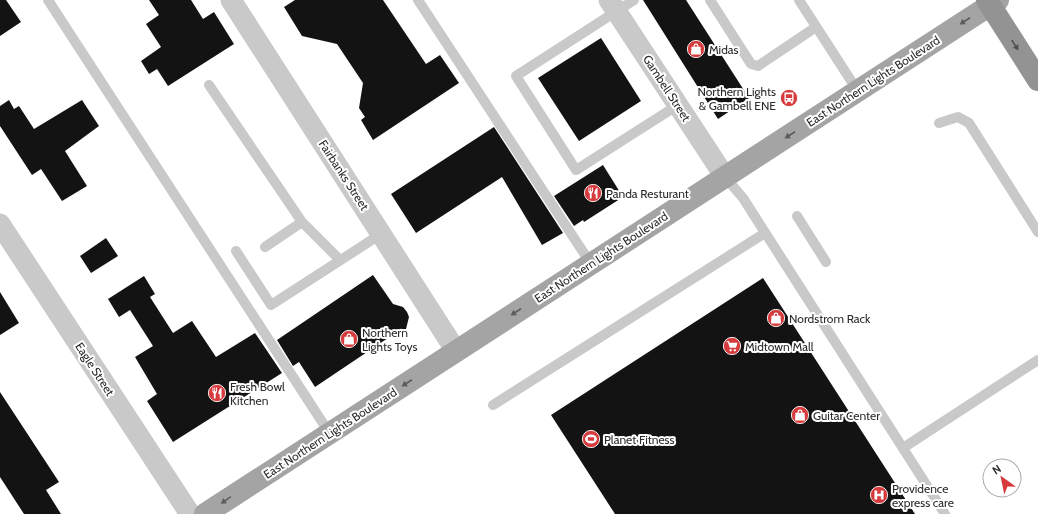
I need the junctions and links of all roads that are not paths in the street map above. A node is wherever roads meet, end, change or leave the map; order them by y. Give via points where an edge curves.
1 (48, 0) edge
2 (231, 0) edge
3 (418, 0) edge
4 (710, 0) edge
5 (799, 0) edge
6 (992, 2) edge
7 (620, 4) edge
8 (816, 27) junction
9 (1038, 80) edge
10 (209, 85) dead end
11 (857, 90) junction
12 (678, 105) junction
13 (939, 123) dead end
14 (725, 176) junction
15 (797, 216) dead end
16 (302, 222) junction
17 (0, 224) edge
18 (1038, 232) edge
19 (765, 233) junction
20 (381, 234) junction
21 (265, 247) dead end
22 (236, 251) dead end
23 (340, 260) junction
24 (826, 262) dead end
25 (591, 264) junction
26 (456, 351) junction
27 (1038, 360) edge
28 (493, 405) dead end
29 (330, 434) junction
30 (903, 448) junction
31 (190, 514) edge
32 (205, 514) edge
33 (946, 514) edge

1 - 29 lane
2 - 20 street, Fairbanks Street
3 - 25 lane
4 - 8 lane via 751,64 755,66
5 - 8 lane
6 -> 9 highway
6 -> 11 main road, East Northern Lights Boulevard
7 - 12 street, Gambell Street
7 - 12 lane via 516,76 576,170
8 - 11 lane
10 - 16 lane
11 -> 14 main road, East Northern Lights Boulevard
12 - 14 street, Gambell Street
13 - 18 lane via 958,117 969,123
14 - 19 lane via 743,198
14 - 25 main road, East Northern Lights Boulevard
15 - 24 lane
16 - 21 lane
16 - 23 lane
17 - 31 street, Eagle Street
19 - 28 lane
19 - 30 lane
20 - 23 lane
20 - 26 street, Fairbanks Street
22 - 23 lane via 271,306
25 -> 26 main road, East Northern Lights Boulevard
26 -> 29 main road, East Northern Lights Boulevard
27 - 30 lane
29 -> 32 main road, East Northern Lights Boulevard
30 - 33 lane

